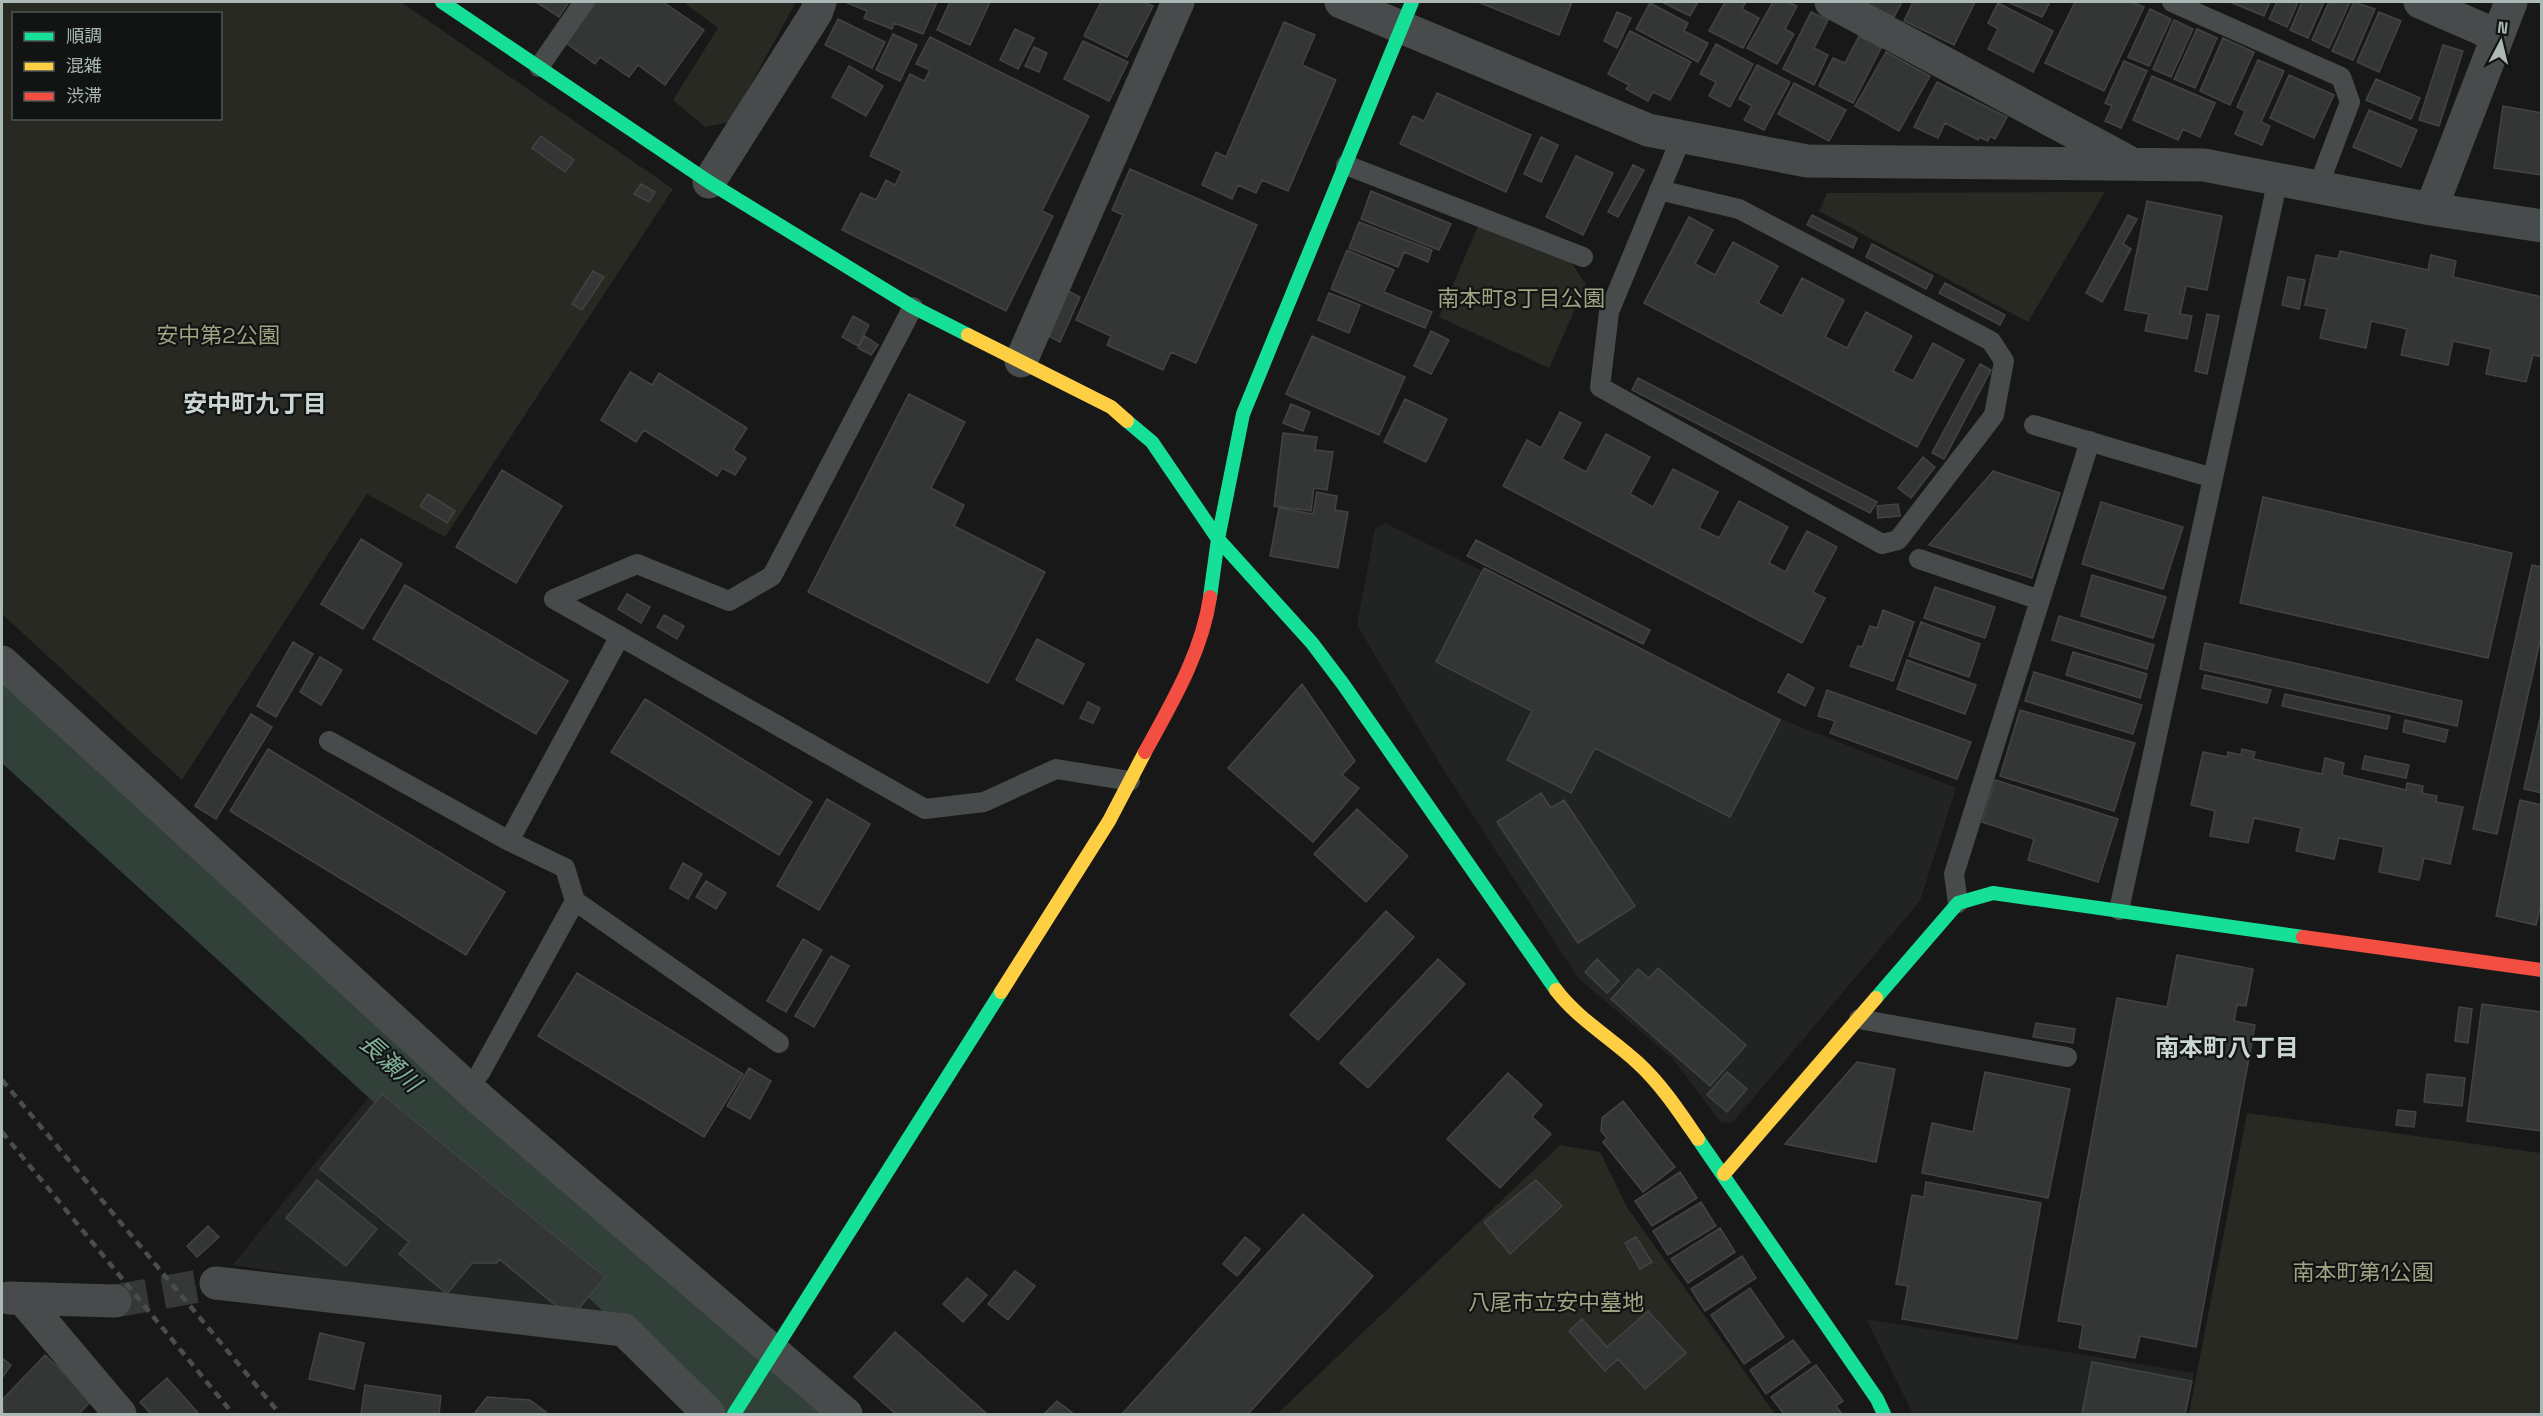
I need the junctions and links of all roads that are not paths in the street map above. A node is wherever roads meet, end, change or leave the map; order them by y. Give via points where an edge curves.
1 (442, 2) edge
2 (584, 2) edge
3 (820, 2) edge
4 (1179, 2) edge
5 (1341, 2) edge
6 (1831, 2) edge
7 (2172, 2) edge
8 (2420, 2) edge
9 (2511, 2) edge
10 (1407, 15) edge
11 (2498, 36) junction
12 (539, 67) junction
13 (1682, 136) junction
14 (2132, 163) junction
15 (1346, 165) junction
16 (2278, 179) junction
17 (709, 182) junction
18 (2318, 187) junction
19 (1659, 190) junction
20 (2431, 209) junction
21 (2541, 226) edge
22 (1582, 257) dead end
23 (913, 307) junction
24 (1021, 361) junction
25 (2034, 425) dead end
26 (2090, 441) junction
27 (2213, 478) junction
28 (1218, 539) junction
29 (1919, 559) dead end
30 (2040, 600) junction
31 (620, 636) junction
32 (2, 662) edge
33 (329, 741) dead end
34 (1130, 781) junction
35 (509, 841) junction
36 (575, 901) junction
37 (1958, 903) junction
38 (2119, 910) junction
39 (2541, 970) edge
40 (1859, 1019) junction
41 (779, 1043) dead end
42 (2067, 1057) dead end
43 (480, 1073) dead end
44 (1724, 1174) junction
45 (216, 1283) tunnel mouth
46 (12, 1298) edge
47 (116, 1301) tunnel mouth
48 (771, 1357) junction
49 (738, 1409) edge
50 (120, 1414) edge
51 (709, 1414) edge
52 (846, 1414) edge
53 (1884, 1414) edge

1 - 12 street
2 - 12 lane
3 - 17 street
4 - 24 street
5 - 10 street
6 - 14 street
7 - 18 lane via 2341,77 2350,102
8 - 11 street
9 - 11 street
10 - 13 street via 1648,130
10 - 15 street
11 - 20 street
12 - 17 street
13 - 14 street via 1807,161
13 - 19 lane
14 - 16 street via 2204,165
15 - 22 lane
15 - 28 street via 1243,414
16 - 18 street
16 - 27 lane
17 - 23 street
18 - 20 street
19 - 19 lane via 1609,312 1600,387 1882,544 1898,540 1994,415 2004,361 1990,341 1739,209
20 - 21 street
23 - 24 street
23 - 31 lane via 772,576 729,601 637,564 554,599
24 - 28 street via 1111,407 1152,442
25 - 26 lane
26 - 27 lane
26 - 30 lane
27 - 38 lane
28 - 34 street via 1208,612 1185,677
28 - 44 street via 1312,643 1560,995 1661,1088
29 - 30 lane
30 - 37 lane via 1954,874
31 - 34 lane via 925,808 984,802 1056,769
31 - 35 lane
32 - 48 street via 481,1100
33 - 35 lane
34 - 48 street via 1109,821
35 - 36 lane via 564,868
36 - 41 lane
36 - 43 lane
37 - 38 street via 1993,893
37 - 40 street
38 - 39 street
40 - 42 lane
40 - 44 street
44 - 53 street
45 - 51 street via 624,1330
46 - 47 street
46 - 50 street
48 - 49 street
48 - 52 street

